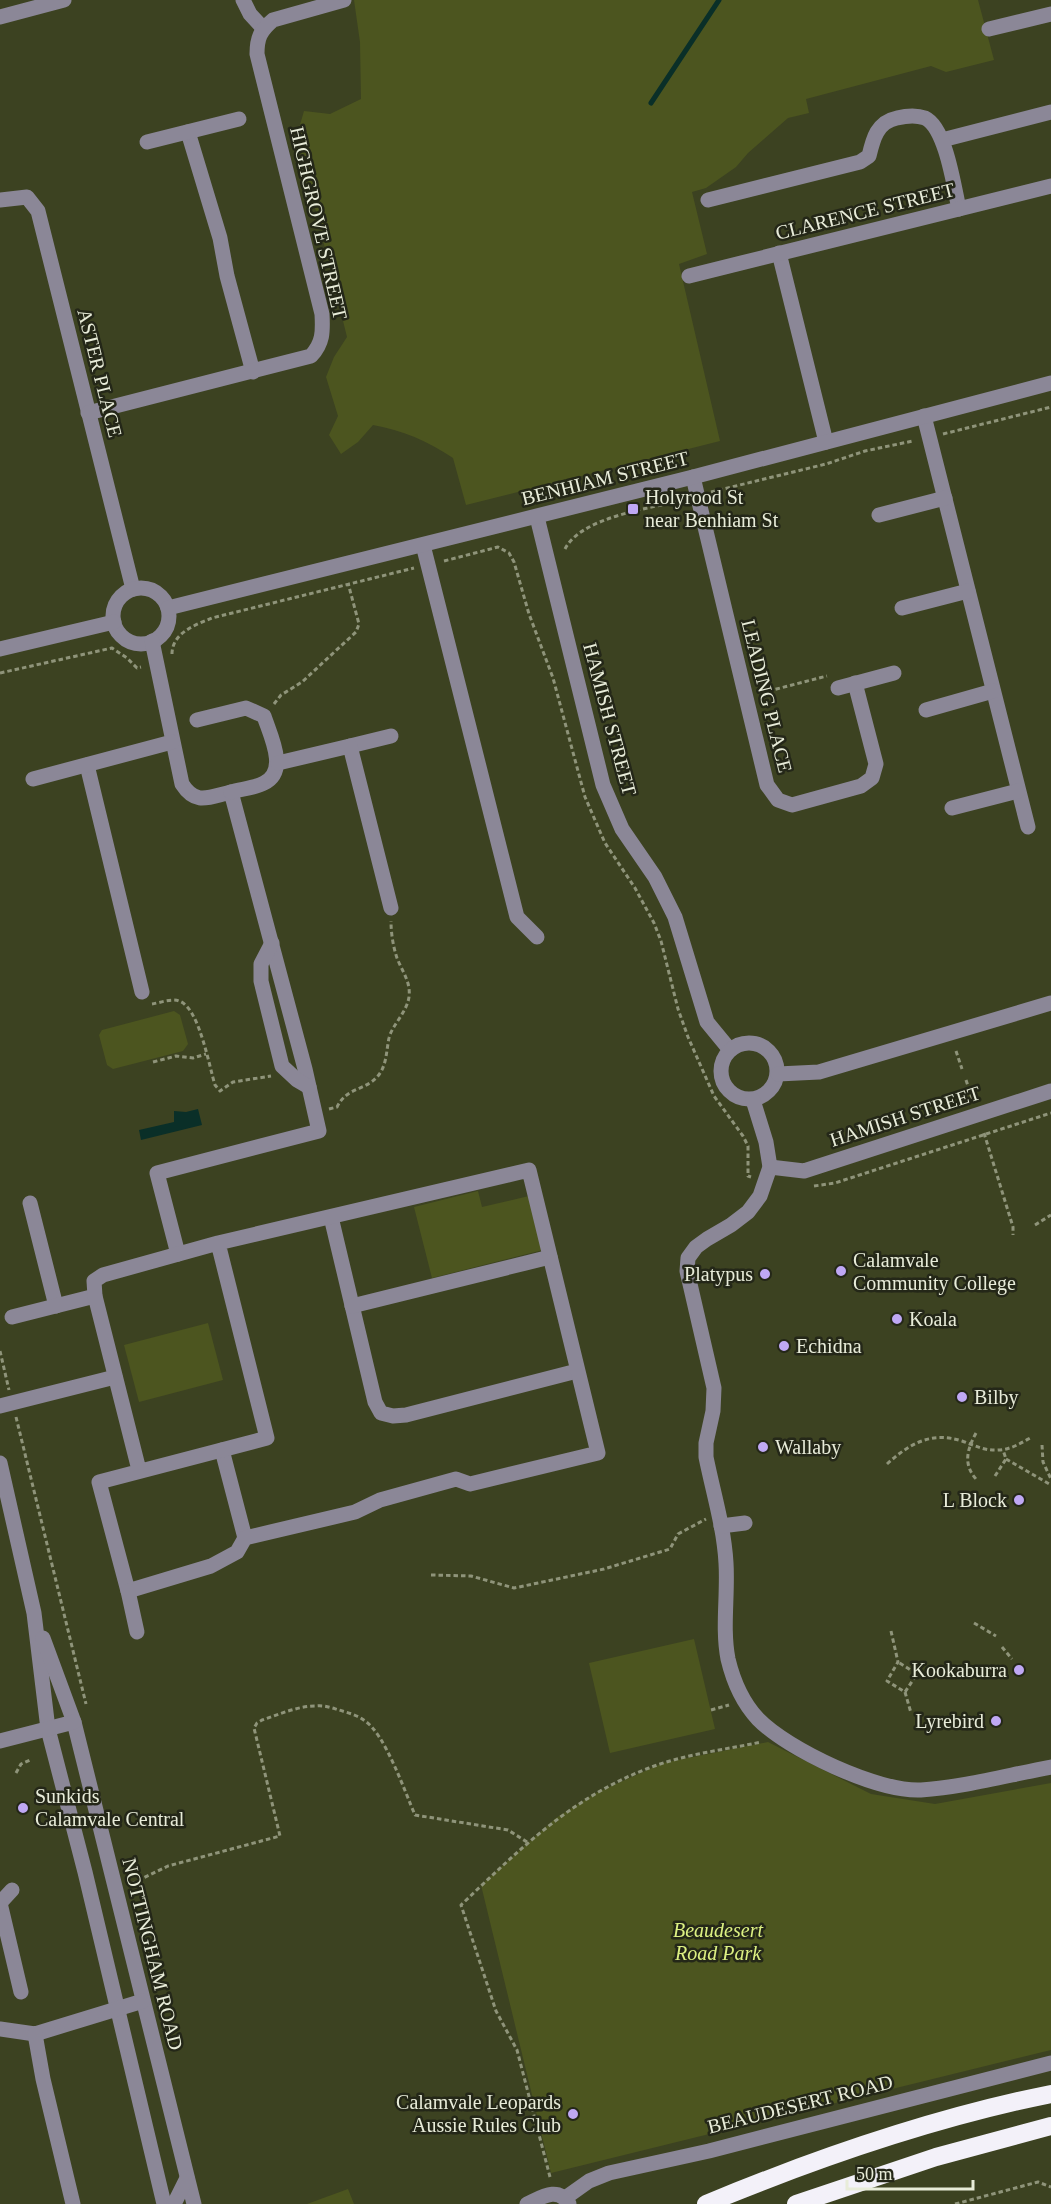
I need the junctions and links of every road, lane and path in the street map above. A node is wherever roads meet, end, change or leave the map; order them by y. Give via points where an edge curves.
1 (64, 0) edge
2 (243, 0) edge
3 (344, 0) edge
4 (296, 6) edge
5 (1051, 14) edge
6 (0, 17) edge
7 (263, 28) junction
8 (989, 29) dead end
9 (1051, 112) edge
10 (239, 119) dead end
11 (188, 132) junction
12 (942, 140) junction
13 (147, 142) dead end
14 (1051, 186) edge
15 (0, 200) edge
16 (708, 200) dead end
17 (959, 209) junction
18 (779, 254) junction
19 (689, 276) dead end
20 (253, 372) junction
21 (1051, 383) edge
22 (1051, 407) edge
23 (88, 413) junction
24 (924, 416) junction
25 (929, 437) junction
26 (826, 442) junction
27 (693, 477) junction
28 (697, 496) junction
29 (945, 498) junction
30 (879, 515) dead end
31 (537, 517) junction
32 (423, 545) junction
33 (565, 549) dead end
34 (429, 565) junction
35 (348, 583) junction
36 (133, 589) junction
37 (968, 591) junction
38 (168, 608) junction
39 (902, 608) dead end
40 (114, 622) junction
41 (152, 641) junction
42 (0, 649) edge
43 (156, 664) junction
44 (0, 673) edge
45 (894, 673) dead end
46 (855, 683) junction
47 (838, 688) joint
48 (993, 692) junction
49 (745, 697) junction
50 (926, 710) dead end
51 (264, 716) junction
52 (197, 720) dead end
53 (391, 736) dead end
54 (172, 742) junction
55 (350, 746) junction
56 (278, 763) junction
57 (87, 765) junction
58 (33, 778) dead end
59 (1018, 791) junction
60 (231, 792) junction
61 (952, 808) dead end
62 (1028, 827) dead end
63 (391, 908) joint
64 (537, 937) dead end
65 (272, 942) junction
66 (142, 992) joint
67 (1051, 1003) edge
68 (730, 1050) junction
69 (956, 1051) dead end
70 (206, 1054) junction
71 (153, 1062) dead end
72 (962, 1069) dead end
73 (288, 1073) junction
74 (777, 1074) junction
75 (966, 1080) dead end
76 (309, 1087) junction
77 (1051, 1091) edge
78 (753, 1100) junction
79 (976, 1108) dead end
80 (315, 1113) junction
81 (1051, 1113) edge
82 (985, 1134) junction
83 (770, 1167) junction
84 (756, 1178) dead end
85 (810, 1186) dead end
86 (30, 1203) dead end
87 (1051, 1215) edge
88 (331, 1217) junction
89 (1035, 1225) dead end
90 (1013, 1235) dead end
91 (218, 1244) junction
92 (178, 1254) junction
93 (550, 1257) junction
94 (95, 1296) junction
95 (56, 1306) junction
96 (352, 1306) junction
97 (12, 1317) dead end
98 (577, 1371) junction
99 (116, 1377) junction
100 (0, 1406) edge
101 (976, 1433) dead end
102 (1032, 1437) dead end
103 (971, 1444) junction
104 (1042, 1444) dead end
105 (1003, 1449) junction
106 (222, 1450) junction
107 (1006, 1459) junction
108 (0, 1463) edge
109 (887, 1464) dead end
110 (139, 1470) junction
111 (995, 1476) dead end
112 (976, 1479) dead end
113 (1051, 1479) edge
114 (1051, 1485) edge
115 (745, 1522) dead end
116 (715, 1526) junction
117 (245, 1538) junction
118 (431, 1575) dead end
119 (128, 1591) junction
120 (34, 1613) junction
121 (974, 1623) dead end
122 (891, 1631) dead end
123 (137, 1632) dead end
124 (996, 1636) dead end
125 (1002, 1647) dead end
126 (1012, 1659) dead end
127 (898, 1662) junction
128 (920, 1669) dead end
129 (917, 1674) junction
130 (883, 1678) dead end
131 (887, 1681) junction
132 (906, 1692) junction
133 (736, 1702) dead end
134 (711, 1710) dead end
135 (910, 1713) dead end
136 (74, 1722) junction
137 (48, 1729) junction
138 (768, 1739) dead end
139 (0, 1742) edge
140 (30, 1760) dead end
141 (1051, 1767) edge
142 (16, 1773) dead end
143 (527, 1842) junction
144 (129, 1885) dead end
145 (12, 1890) dead end
146 (0, 1903) edge
147 (21, 1992) dead end
148 (143, 2001) junction
149 (116, 2010) junction
150 (0, 2029) edge
151 (35, 2034) junction
152 (1051, 2063) edge
153 (1051, 2094) edge
154 (1051, 2126) edge
155 (550, 2177) dead end
156 (187, 2178) junction
157 (1051, 2187) edge
158 (567, 2201) edge
159 (73, 2204) edge
160 (164, 2204) edge
161 (174, 2204) edge
162 (194, 2204) edge
163 (527, 2204) edge
164 (706, 2204) edge
165 (796, 2204) edge
166 (955, 2204) edge

1 - 6 street
2 - 7 street
3 - 4 street
4 - 7 street
5 - 8 street
7 - 20 street, HIGHGROVE STREET via 257,39 257,54 322,314 323,332 320,346 311,356
9 - 12 street
10 - 11 street
11 - 13 street
11 - 20 street via 220,238
12 - 16 street via 926,118 894,118 879,127 869,156 860,162
12 - 17 street
14 - 17 street, CLARENCE STREET
15 - 23 street, ASTER PLACE via 27,197 38,211
17 - 18 street, CLARENCE STREET
18 - 19 street, CLARENCE STREET
18 - 26 street
20 - 23 street, HIGHGROVE STREET
21 - 24 street, BENHIAM STREET
22 - 25 path
23 - 36 street, ASTER PLACE
24 - 25 street
24 - 26 street, BENHIAM STREET
25 - 28 path
25 - 29 street
26 - 27 street, BENHIAM STREET
27 - 28 street, LEADING PLACE
27 - 31 street, BENHIAM STREET
28 - 33 path via 595,523 570,540
28 - 49 street, LEADING PLACE
29 - 30 street
29 - 37 street
31 - 32 street, BENHIAM STREET
31 - 68 street, HAMISH STREET via 603,784 622,829 655,877 675,917 707,1022
32 - 34 street
32 - 38 street, BENHIAM STREET
34 - 35 path
34 - 64 street via 517,917
34 - 84 path via 498,547 509,553 514,562 553,678 585,798 605,843 654,923 688,1037 714,1096 747,1146 748,1176
35 - 43 path via 212,618 177,638 172,659
35 - 51 path via 359,624 356,632 302,682 281,695
36 - 38 street via 154,591
36 - 40 street via 119,598
37 - 39 street
37 - 48 street
38 - 41 street via 170,616 165,631
40 - 41 street via 118,631 134,642
40 - 42 street
41 - 43 street
43 - 44 path via 137,668 112,648
43 - 54 street
45 - 46 street
46 - 47 street
46 - 49 street, LEADING PLACE via 876,764 872,778 861,786 792,805 778,800 767,785
47 - 49 path via 836,674
48 - 50 street
48 - 59 street
51 - 52 street via 246,708
51 - 56 street
53 - 55 street
54 - 57 street
54 - 60 street via 182,784 189,795 198,799
55 - 56 street
55 - 63 street
56 - 60 street via 265,783
57 - 58 street
57 - 66 street
59 - 61 street
59 - 62 street
60 - 65 street
63 - 80 path via 395,950 409,985 409,999 389,1035 385,1064 377,1078 348,1093 337,1107
65 - 73 street via 261,964 261,981 282,1066
65 - 76 street
66 - 70 path via 150,1005 177,1000 185,1004 197,1022
67 - 74 street via 819,1072
68 - 74 street via 747,1043 766,1048 777,1064
68 - 78 street via 721,1066 723,1083 735,1096
69 - 72 path
70 - 71 path
70 - 73 path via 220,1091 233,1082
73 - 76 street
74 - 78 street via 772,1088
75 - 79 path
76 - 80 street
77 - 83 street, HAMISH STREET via 804,1171
78 - 83 street
80 - 92 street via 319,1131 157,1173
81 - 82 path
82 - 85 path via 835,1183
82 - 90 path
83 - 116 street via 760,1196 748,1212 696,1247 688,1258 687,1272 714,1388 706,1456
86 - 95 street
87 - 89 path
88 - 91 street
88 - 93 street via 529,1170
88 - 96 street
91 - 92 street
91 - 106 street via 267,1438
92 - 94 street via 103,1275 94,1281
93 - 96 street
93 - 98 street
94 - 95 street
94 - 99 street
95 - 97 street
96 - 98 street via 381,1413 406,1415
98 - 117 street via 598,1453 470,1484 456,1479 380,1500 355,1512
99 - 100 street
99 - 110 street
101 - 103 path
102 - 105 path
103 - 105 path via 986,1450
103 - 109 path via 952,1438 926,1439 909,1445
103 - 112 path via 967,1461
104 - 113 path via 1045,1470
105 - 107 path
106 - 110 street
106 - 117 street
107 - 111 path
107 - 114 path
108 - 120 street, NOTTINGHAM ROAD
110 - 119 street via 99,1482
115 - 116 street
116 - 118 path via 707,1518 678,1534 670,1550 514,1588 471,1576
116 - 141 street via 726,1565 726,1640 735,1683 758,1718 781,1738 872,1783 889,1787 920,1790
117 - 119 street via 237,1552 211,1566
119 - 123 street
120 - 136 street, NOTTINGHAM ROAD
120 - 137 street, NOTTINGHAM ROAD
121 - 124 path
122 - 127 path
125 - 126 path
127 - 129 path
127 - 131 path
128 - 129 path
129 - 132 path
130 - 131 path
131 - 132 path
132 - 135 path
133 - 134 path
136 - 137 street
136 - 148 street, NOTTINGHAM ROAD
137 - 139 street
137 - 149 street, NOTTINGHAM ROAD
138 - 143 path via 651,1767 584,1800
140 - 142 path via 21,1764
143 - 144 path via 508,1830 415,1815 373,1727 354,1715 317,1706 262,1720 254,1728 280,1836 168,1866
143 - 155 path via 462,1905 496,2011 517,2050
145 - 146 street
146 - 147 street
148 - 149 street
148 - 156 street, NOTTINGHAM ROAD
149 - 151 street
149 - 160 street, NOTTINGHAM ROAD
150 - 151 street
151 - 159 street
152 - 158 street, BEAUDESERT ROAD via 609,2173 589,2181
153 - 164 highway via 885,2137
154 - 165 highway via 936,2157
156 - 161 street
156 - 162 street, NOTTINGHAM ROAD
157 - 166 path via 1038,2182
158 - 163 street, BEAUDESERT ROAD via 554,2193

